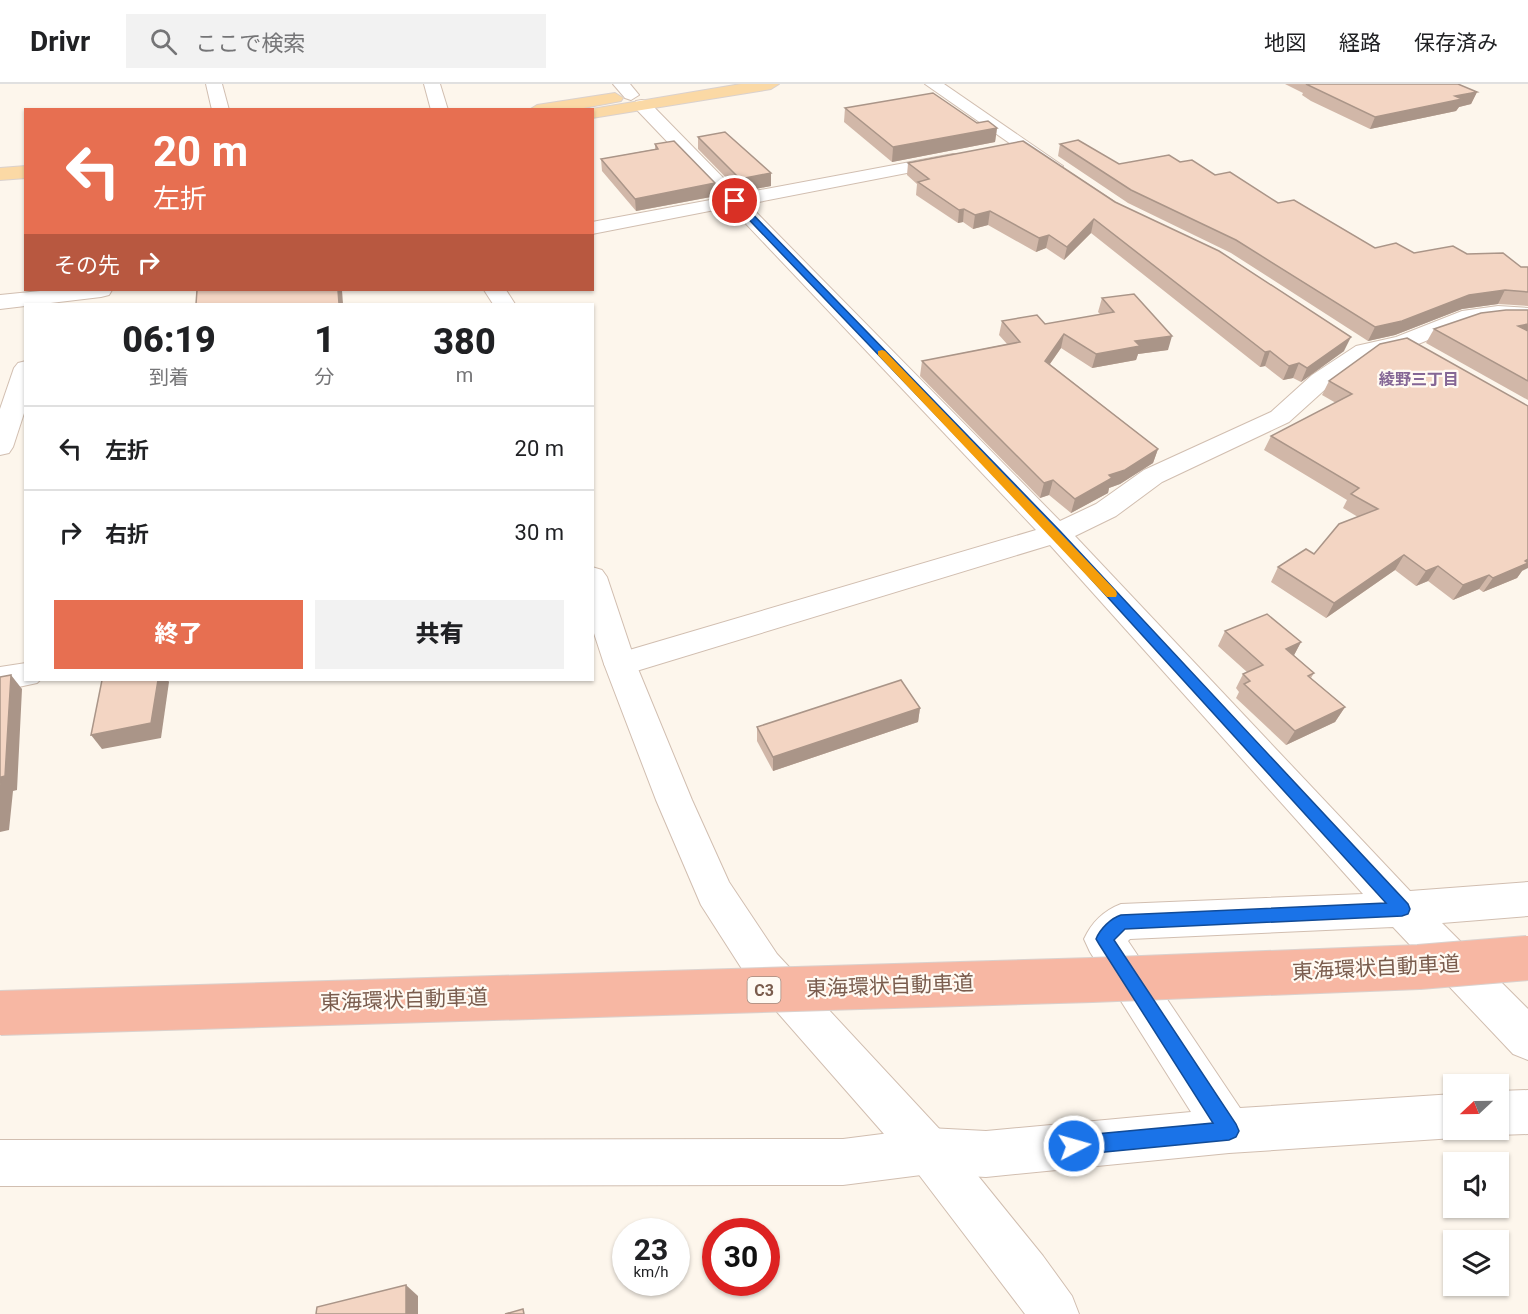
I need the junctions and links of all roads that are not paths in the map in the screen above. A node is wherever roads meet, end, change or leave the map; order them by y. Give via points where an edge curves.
1 (214, 84) edge
2 (432, 84) edge
3 (701, 84) edge
4 (771, 84) edge
5 (933, 84) edge
6 (631, 95) edge
7 (220, 108) edge
8 (439, 108) edge
9 (550, 108) edge
10 (594, 112) edge
11 (1023, 145) junction
12 (1000, 150) edge
13 (966, 156) edge
14 (24, 172) edge
15 (0, 174) edge
16 (1070, 177) edge
17 (24, 182) edge
18 (0, 185) edge
19 (735, 201) junction
20 (594, 228) edge
21 (93, 291) edge
22 (48, 297) edge
23 (0, 302) edge
24 (1528, 315) edge
25 (1403, 342) junction
26 (1432, 358) edge
27 (24, 374) edge
28 (0, 447) edge
29 (1056, 534) junction
30 (594, 583) edge
31 (620, 664) junction
32 (24, 675) edge
33 (0, 679) edge
34 (1528, 899) edge
35 (1402, 909) junction
36 (1528, 958) edge
37 (0, 1012) edge
38 (1528, 1039) edge
39 (1528, 1112) edge
40 (1509, 1113) edge
41 (1443, 1117) edge
42 (1229, 1131) junction
43 (928, 1152) junction
44 (0, 1163) edge
45 (1054, 1314) edge

1 - 7 street
2 - 8 street
3 - 6 main road
4 - 6 main road
5 - 11 street
6 - 9 main road
6 - 10 main road
6 - 19 street
11 - 12 street
11 - 16 street
13 - 19 street
14 - 15 main road
17 - 18 main road
19 - 20 street
19 - 29 street
21 - 22 street
22 - 23 street
24 - 25 street via 1498,313 1462,318
25 - 26 street
25 - 29 street via 1355,345 1280,417 1153,476 1106,510
27 - 28 street
29 - 31 street
29 - 35 street
30 - 31 street
31 - 43 street via 715,893 762,967
32 - 33 street
34 - 35 street
35 - 38 street
35 - 42 street via 1121,922 1104,939
36 - 37 highway, 東海環状自動車道 / C3, bridge via 1419,967 1081,980
39 - 40 street
41 - 42 street
42 - 43 street via 986,1154
43 - 44 street via 843,1162
43 - 45 street via 1026,1273

